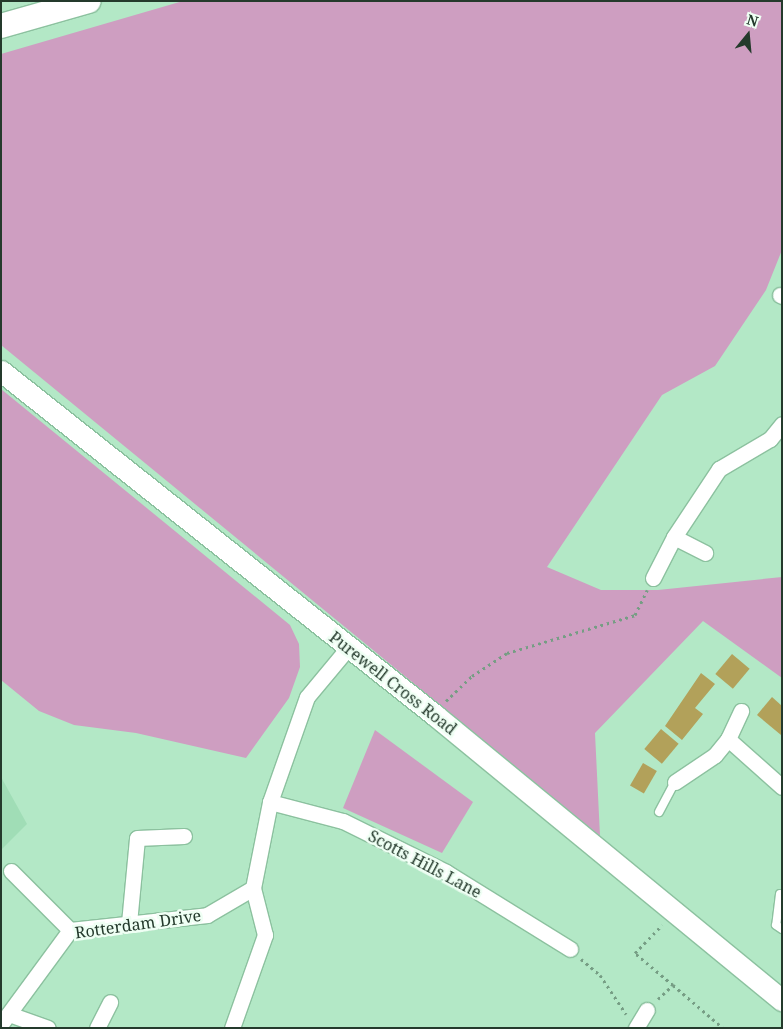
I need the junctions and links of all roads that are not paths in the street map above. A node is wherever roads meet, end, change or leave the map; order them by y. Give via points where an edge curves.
1 (89, 1) edge
2 (1, 26) edge
3 (1, 371) edge
4 (782, 424) edge
5 (674, 537) junction
6 (705, 553) dead end
7 (653, 578) road end
8 (347, 648) junction
9 (741, 711) dead end
10 (728, 739) junction
11 (675, 782) joint
12 (782, 787) edge
13 (270, 802) junction
14 (659, 812) dead end
15 (184, 836) dead end
16 (11, 871) dead end
17 (253, 888) junction
18 (780, 894) dead end
19 (130, 923) junction
20 (782, 929) edge
21 (70, 930) junction
22 (570, 949) road end
23 (782, 1000) edge
24 (110, 1002) dead end
25 (647, 1010) road end
26 (5, 1019) edge
27 (633, 1024) edge
28 (237, 1026) edge
29 (48, 1028) edge
30 (97, 1028) edge

1 - 2 main road
3 - 8 main road, Purewell Cross Road
4 - 5 street via 770,439 719,469
5 - 6 street
5 - 7 street
8 - 13 street via 307,697
8 - 23 main road, Purewell Cross Road via 436,716
9 - 10 street
10 - 11 street via 715,755
10 - 12 street
11 - 14 lane
13 - 17 street
13 - 22 street, Scotts Hills Lane via 343,821 446,872
15 - 19 street via 137,838
16 - 21 street
17 - 19 street, Rotterdam Drive via 207,914
17 - 28 street via 265,935
18 - 20 lane via 776,925
19 - 21 street, Rotterdam Drive
21 - 26 street, Rotterdam Drive
24 - 30 street
25 - 27 street
26 - 29 street

